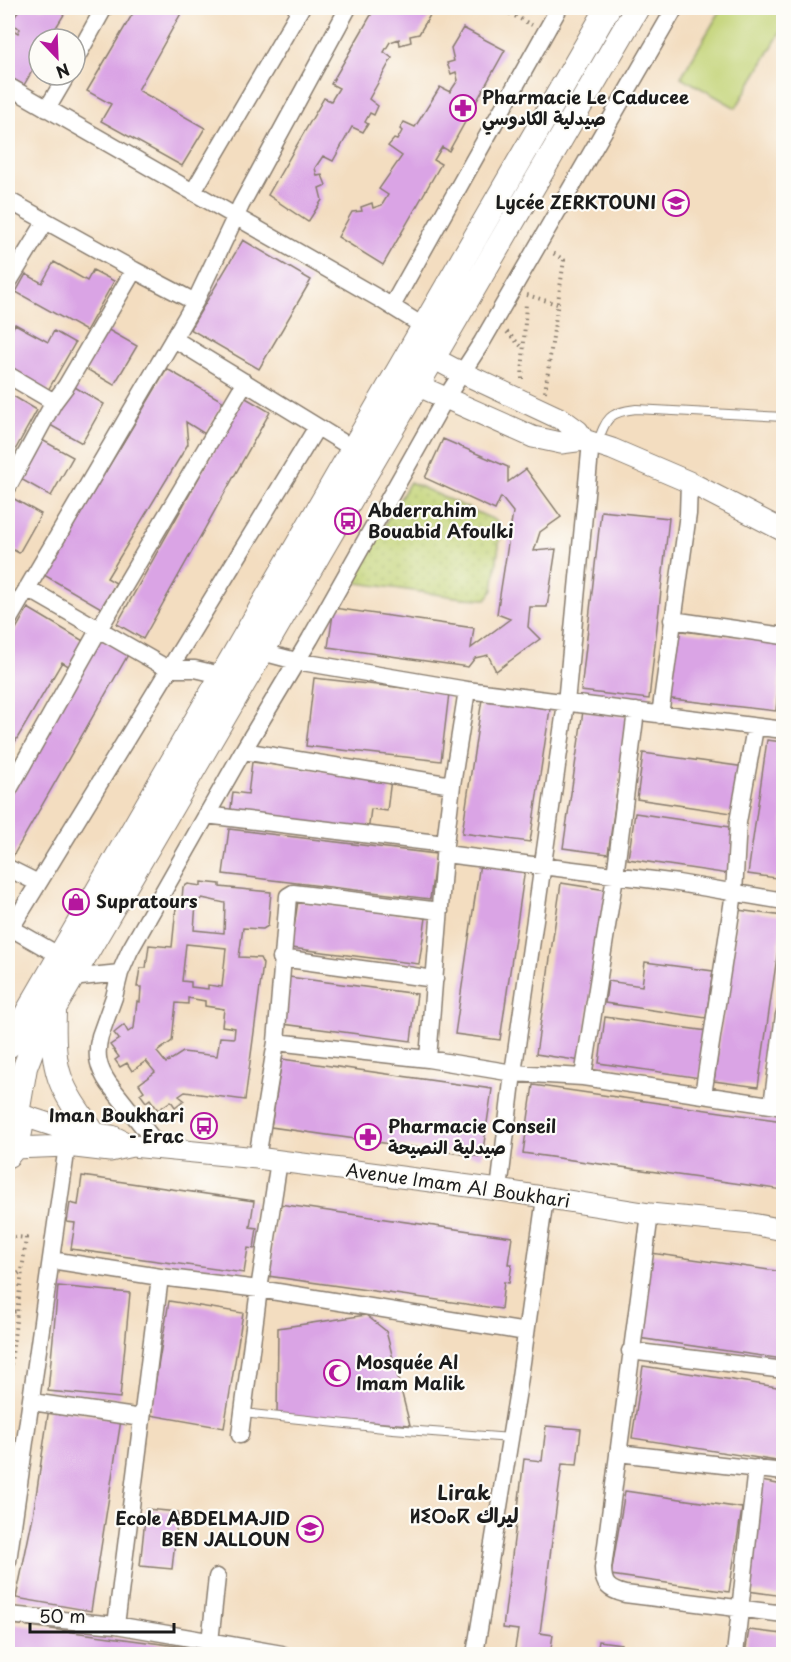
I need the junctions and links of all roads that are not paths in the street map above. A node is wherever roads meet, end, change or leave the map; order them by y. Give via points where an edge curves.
1 (104, 8) edge
2 (301, 8) edge
3 (348, 8) edge
4 (559, 8) edge
5 (637, 8) edge
6 (675, 8) edge
7 (604, 9) edge
8 (87, 38) edge
9 (8, 86) edge
10 (59, 87) edge
11 (47, 109) junction
12 (193, 192) junction
13 (8, 200) edge
14 (236, 217) junction
15 (46, 221) junction
16 (134, 270) junction
17 (8, 283) edge
18 (195, 302) junction
19 (392, 306) junction
20 (417, 336) junction
21 (174, 339) junction
22 (434, 357) junction
23 (462, 373) junction
24 (8, 375) edge
25 (394, 376) junction
26 (245, 382) junction
27 (418, 385) junction
28 (445, 399) junction
29 (54, 402) junction
30 (783, 417) edge
31 (317, 427) junction
32 (591, 442) junction
33 (352, 448) junction
34 (689, 482) junction
35 (8, 487) edge
36 (783, 531) edge
37 (27, 588) junction
38 (672, 620) junction
39 (8, 621) edge
40 (99, 629) junction
41 (783, 636) edge
42 (262, 652) junction
43 (296, 661) junction
44 (168, 669) junction
45 (221, 675) junction
46 (466, 690) junction
47 (566, 703) junction
48 (636, 711) junction
49 (660, 715) junction
50 (755, 728) junction
51 (783, 730) edge
52 (243, 750) junction
53 (452, 785) junction
54 (8, 791) edge
55 (206, 815) junction
56 (445, 849) junction
57 (542, 867) junction
58 (8, 868) edge
59 (615, 876) junction
60 (38, 883) junction
61 (734, 893) junction
62 (783, 901) edge
63 (440, 910) junction
64 (9, 931) edge
65 (60, 956) junction
66 (281, 958) junction
67 (120, 973) junction
68 (71, 978) junction
69 (435, 979) junction
70 (54, 1009) junction
71 (783, 1015) edge
72 (276, 1042) junction
73 (8, 1046) edge
74 (428, 1059) junction
75 (513, 1073) junction
76 (583, 1077) junction
77 (703, 1095) junction
78 (15, 1106) edge
79 (778, 1106) edge
80 (94, 1134) junction
81 (67, 1146) junction
82 (132, 1146) junction
83 (159, 1148) junction
84 (11, 1151) edge
85 (257, 1158) junction
86 (279, 1161) junction
87 (499, 1190) junction
88 (545, 1197) junction
89 (650, 1214) junction
90 (783, 1230) edge
91 (51, 1260) junction
92 (160, 1277) junction
93 (259, 1289) junction
94 (526, 1332) junction
95 (630, 1351) junction
96 (783, 1370) edge
97 (32, 1402) junction
98 (243, 1413) junction
99 (142, 1418) junction
100 (240, 1435) dead end
101 (510, 1438) junction
102 (618, 1453) junction
103 (756, 1468) junction
104 (783, 1472) edge
105 (8, 1561) edge
106 (217, 1577) dead end
107 (740, 1608) junction
108 (783, 1614) edge
109 (8, 1615) edge
110 (116, 1625) junction
111 (210, 1642) junction
112 (260, 1653) edge
113 (282, 1654) edge
114 (475, 1654) edge
115 (735, 1654) edge

1 - 8 street
2 - 12 street
3 - 14 street
4 - 19 street
5 - 22 main road
6 - 23 street
7 - 20 main road
9 - 11 street
10 - 11 street
11 - 12 street
12 - 14 street
13 - 15 street
14 - 18 street
14 - 19 street
15 - 16 street
15 - 17 street
16 - 18 street
16 - 29 street
18 - 21 street
19 - 20 street
20 - 22 street
20 - 25 main road
21 - 26 street
21 - 37 street
22 - 23 street
22 - 27 main road
23 - 28 street
23 - 32 street via 563,420
24 - 29 street
25 - 27 street
25 - 33 main road
26 - 31 street
26 - 40 street
27 - 28 street
27 - 42 main road
28 - 32 street via 533,437 561,443
28 - 43 street
29 - 35 street
30 - 32 lane via 620,410 605,421
31 - 33 street
31 - 44 street
32 - 34 street
32 - 47 street
33 - 45 main road
34 - 36 street
34 - 38 street
37 - 39 street
37 - 40 street
38 - 41 street
38 - 49 street
40 - 44 street
40 - 54 street
42 - 43 street
42 - 68 main road
43 - 46 street
43 - 52 street
44 - 45 street via 195,669
44 - 60 street
45 - 65 main road
46 - 47 street
46 - 53 street
47 - 48 street
47 - 57 street
48 - 49 street
48 - 59 street
49 - 50 street
50 - 51 street
50 - 61 street via 738,822
52 - 53 street
52 - 55 street
53 - 56 street
55 - 56 street
55 - 67 street
56 - 57 street
56 - 63 street
57 - 59 street
57 - 75 street
58 - 60 street
59 - 61 street
59 - 76 street
60 - 64 street
61 - 62 street
61 - 77 street
63 - 66 street via 291,894 287,898
63 - 69 street
64 - 65 street
65 - 73 main road
66 - 69 street
66 - 72 street
67 - 68 street
67 - 83 street via 97,1048 98,1061 105,1078
68 - 70 main road
69 - 74 street
70 - 78 main road via 27,1060
70 - 80 main road via 53,1050 61,1083
71 - 79 street
72 - 74 street
72 - 85 street
74 - 75 street
75 - 76 street
75 - 87 street
76 - 77 street
77 - 79 street
78 - 80 street, Avenue Imam Al Boukhari via 61,1128
78 - 84 main road via 21,1128
80 - 82 street, Avenue Imam Al Boukhari via 112,1136
81 - 82 street, Avenue Imam Al Boukhari via 110,1152
81 - 84 street, Avenue Imam Al Boukhari
81 - 91 street
82 - 83 street, Avenue Imam Al Boukhari
83 - 85 street, Avenue Imam Al Boukhari
85 - 86 street, Avenue Imam Al Boukhari
86 - 87 street, Avenue Imam Al Boukhari
86 - 93 street
87 - 88 street, Avenue Imam Al Boukhari
88 - 89 street, Avenue Imam Al Boukhari
88 - 94 street
89 - 90 street, Avenue Imam Al Boukhari
89 - 95 street
91 - 92 street
91 - 97 street
92 - 93 street
92 - 99 street
93 - 94 street
93 - 98 street
94 - 101 street
95 - 96 street
95 - 102 street
97 - 99 street
97 - 105 street
98 - 100 street
98 - 101 lane
99 - 110 street
101 - 114 street
102 - 103 street
102 - 107 street via 603,1568 607,1586 625,1594
103 - 104 street
103 - 107 street
106 - 111 street
107 - 108 street
107 - 115 street
109 - 110 street
110 - 111 street
111 - 112 street
112 - 113 street

